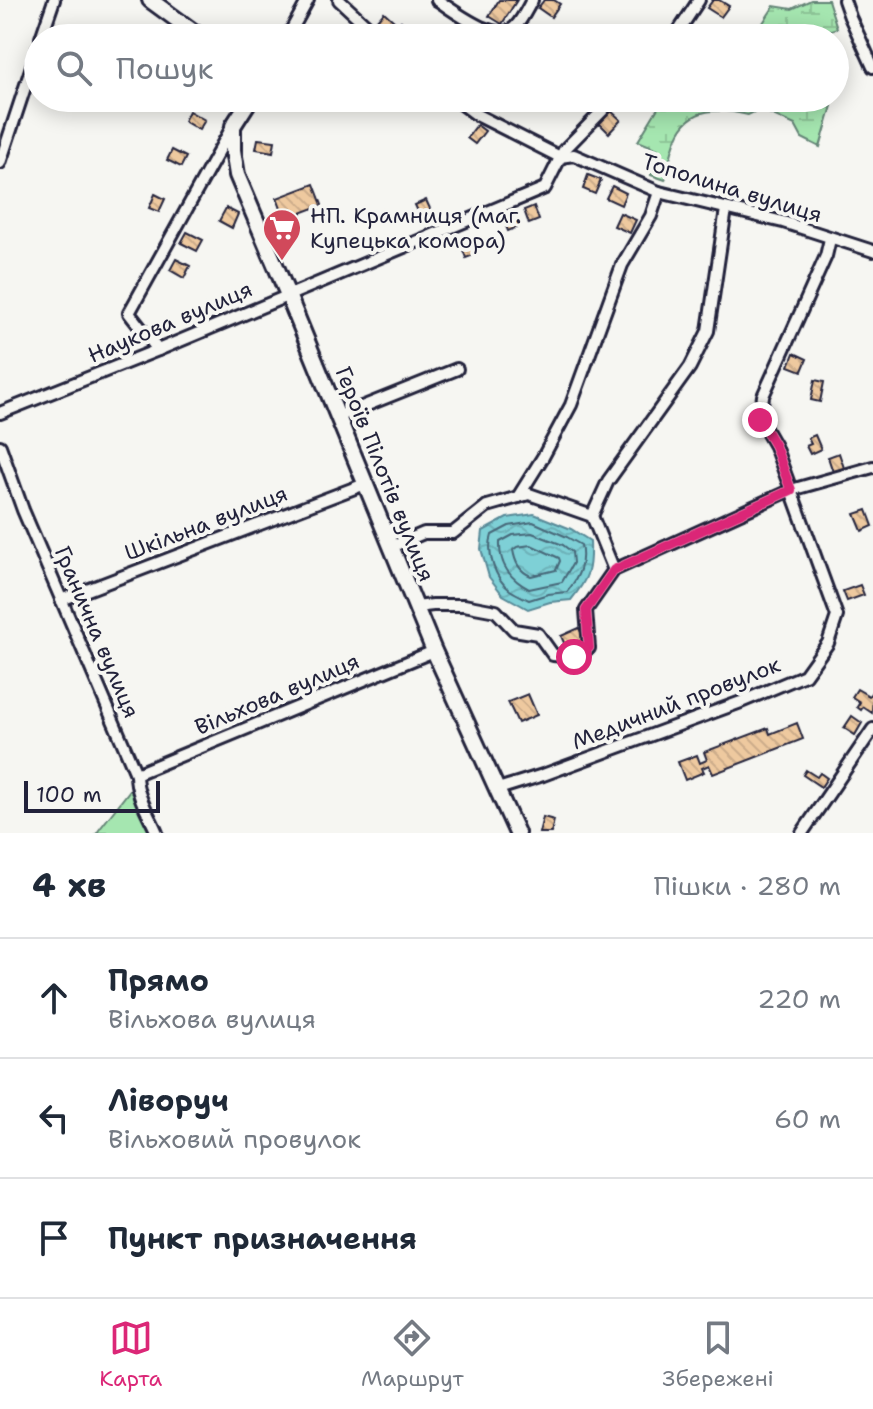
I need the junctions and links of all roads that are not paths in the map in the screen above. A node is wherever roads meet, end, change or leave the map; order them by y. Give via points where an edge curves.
1 (54, 0) edge
2 (150, 0) edge
3 (308, 0) edge
4 (339, 0) edge
5 (437, 0) edge
6 (532, 0) edge
7 (699, 0) edge
8 (844, 0) edge
9 (46, 24) edge
10 (183, 24) edge
11 (295, 24) edge
12 (365, 24) edge
13 (476, 24) edge
14 (518, 24) edge
15 (683, 24) edge
16 (870, 55) edge
17 (873, 67) edge
18 (24, 90) edge
19 (242, 112) edge
20 (473, 112) edge
21 (601, 112) edge
22 (233, 126) junction
23 (560, 157) junction
24 (0, 163) edge
25 (659, 192) junction
26 (726, 209) junction
27 (830, 239) junction
28 (873, 251) edge
29 (288, 295) junction
30 (158, 350) junction
31 (457, 369) dead end
32 (0, 413) edge
33 (337, 417) junction
34 (0, 446) edge
35 (873, 467) edge
36 (365, 484) junction
37 (791, 490) junction
38 (518, 497) junction
39 (592, 516) junction
40 (391, 547) junction
41 (614, 570) junction
42 (61, 600) junction
43 (416, 607) junction
44 (434, 651) junction
45 (873, 729) edge
46 (136, 774) junction
47 (498, 789) junction
48 (157, 833) edge
49 (517, 833) edge
50 (802, 833) edge

1 - 9 street
2 - 10 street
3 - 11 street
4 - 12 street
5 - 13 street
6 - 14 street
7 - 15 street
8 - 16 street
16 - 17 street
18 - 24 street
19 - 22 street
20 - 23 street, Тополина вулиця
21 - 23 street, Наукова вулиця
22 - 29 street, Героїв Пілотів вулиця via 237,175
22 - 30 street via 129,313
23 - 25 street, Тополина вулиця via 574,155
23 - 29 street, Наукова вулиця via 545,188
25 - 26 street, Тополина вулиця
25 - 38 street via 622,265 571,405
26 - 27 street, Тополина вулиця
26 - 39 street via 708,331 690,367 608,481
27 - 28 street, Тополина вулиця
27 - 37 street via 763,396 760,420
29 - 30 street, Наукова вулиця
29 - 33 street, Героїв Пілотів вулиця
30 - 32 street, Наукова вулиця
31 - 33 street
33 - 36 street, Героїв Пілотів вулиця
34 - 42 street, Гранична вулиця
35 - 37 street
36 - 40 street, Героїв Пілотів вулиця
36 - 42 street, Шкільна вулиця
37 - 41 street
37 - 47 street, Медичний провулок via 837,616 828,643 805,675
38 - 39 street via 529,494
38 - 40 street via 487,506 453,533 424,533
39 - 41 street
40 - 43 street, Героїв Пілотів вулиця
41 - 43 street via 586,610 589,648 574,657 553,655 538,634 514,630 496,611 464,605
42 - 46 street, Гранична вулиця
43 - 44 street, Героїв Пілотів вулиця
44 - 46 street, Вільхова вулиця
44 - 47 street, Героїв Пілотів вулиця
45 - 50 street
46 - 48 street, Гранична вулиця via 136,787
47 - 49 street, Героїв Пілотів вулиця

